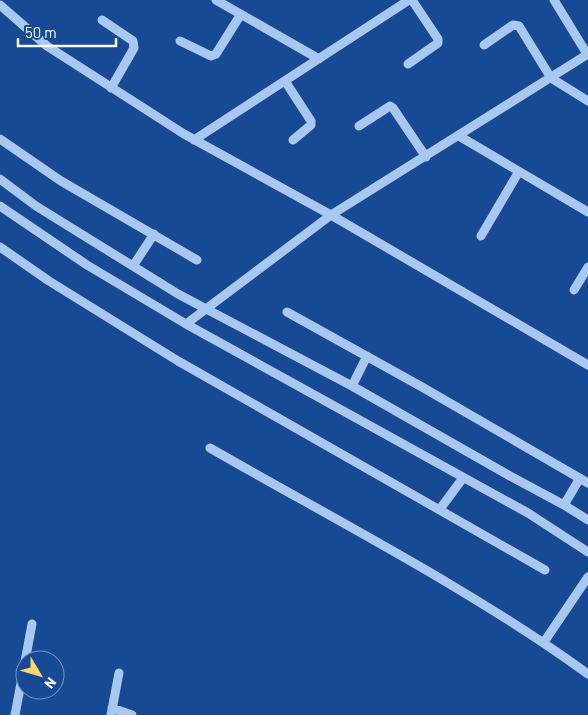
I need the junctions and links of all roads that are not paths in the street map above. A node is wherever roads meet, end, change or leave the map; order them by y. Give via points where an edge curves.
1 (216, 0) edge
2 (554, 0) edge
3 (405, 1) edge
4 (0, 5) edge
5 (241, 14) junction
6 (102, 20) dead end
7 (180, 41) dead end
8 (484, 45) dead end
9 (588, 54) edge
10 (319, 59) junction
11 (408, 64) dead end
12 (551, 78) junction
13 (285, 81) junction
14 (111, 88) junction
15 (588, 101) edge
16 (359, 126) dead end
17 (459, 136) junction
18 (0, 139) edge
19 (194, 140) junction
20 (293, 140) dead end
21 (426, 157) junction
22 (518, 172) junction
23 (0, 179) edge
24 (0, 206) edge
25 (588, 212) edge
26 (331, 216) junction
27 (154, 234) junction
28 (481, 236) dead end
29 (0, 247) edge
30 (197, 260) dead end
31 (133, 266) junction
32 (588, 267) edge
33 (574, 290) dead end
34 (206, 308) junction
35 (287, 312) dead end
36 (186, 324) junction
37 (367, 356) junction
38 (588, 364) edge
39 (352, 386) junction
40 (210, 448) dead end
41 (463, 478) junction
42 (584, 481) edge
43 (564, 505) junction
44 (440, 509) junction
45 (588, 520) edge
46 (588, 552) edge
47 (546, 570) dead end
48 (588, 577) edge
49 (32, 624) dead end
50 (544, 642) junction
51 (119, 674) dead end
52 (588, 674) edge
53 (112, 712) edge
54 (15, 715) edge
55 (132, 715) edge

1 - 5 street
2 - 9 street
3 - 10 street
3 - 11 street via 438,39 438,44
4 - 14 street via 47,46
5 - 7 street via 216,54 211,56
5 - 10 street
6 - 14 street via 133,41 134,48
8 - 12 street via 513,25 519,26
9 - 12 street
10 - 13 street
12 - 15 street
12 - 17 street
13 - 19 street
13 - 20 street via 311,120 311,125
14 - 19 street
16 - 21 street via 390,106
17 - 21 street
17 - 22 street
18 - 27 street via 61,181
19 - 26 street
21 - 26 street
22 - 25 street
22 - 28 street
23 - 31 street via 36,206
24 - 36 street via 87,265
26 - 34 street
26 - 38 street
27 - 30 street
27 - 31 street
29 - 44 street via 48,281 178,361
31 - 34 street
32 - 33 street
34 - 36 street
34 - 39 street
35 - 37 street
36 - 41 street
37 - 39 street
37 - 42 street
39 - 43 street
40 - 50 street
41 - 44 street
41 - 46 street via 528,513
42 - 43 street
43 - 45 street
44 - 47 street
48 - 50 street
49 - 54 street
50 - 52 street
51 - 53 street
53 - 55 street

